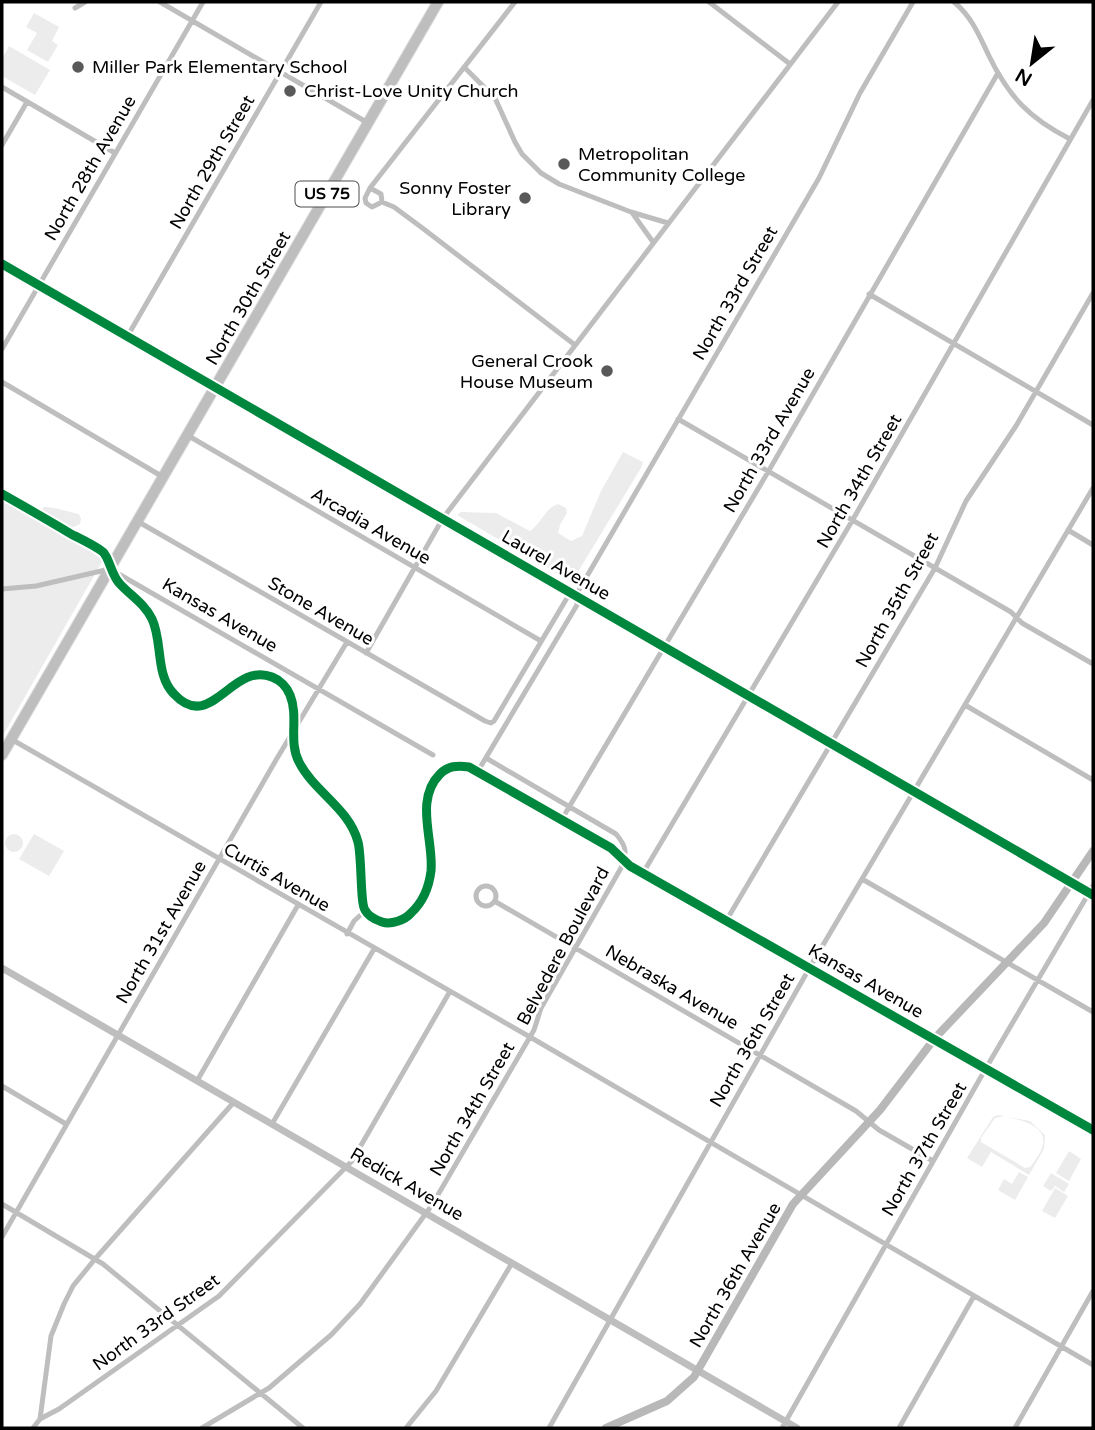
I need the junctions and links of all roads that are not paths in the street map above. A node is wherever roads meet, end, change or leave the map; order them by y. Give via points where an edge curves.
1 (85, 2) edge
2 (160, 2) edge
3 (203, 2) edge
4 (321, 2) edge
5 (438, 2) edge
6 (515, 2) edge
7 (709, 2) edge
8 (838, 2) edge
9 (913, 2) edge
10 (954, 2) edge
11 (75, 8) dead end
12 (192, 20) junction
13 (790, 64) junction
14 (464, 67) junction
15 (280, 72) junction
16 (998, 73) junction
17 (2, 87) edge
18 (1093, 100) edge
19 (27, 102) junction
20 (368, 123) junction
21 (1070, 139) junction
22 (2, 145) edge
23 (115, 153) junction
24 (370, 188) junction
25 (382, 202) junction
26 (631, 212) junction
27 (668, 223) junction
28 (653, 242) junction
29 (2, 264) edge
30 (38, 286) junction
31 (1093, 293) edge
32 (869, 295) junction
33 (127, 337) junction
34 (954, 344) junction
35 (575, 345) junction
36 (2, 349) edge
37 (2, 382) edge
38 (215, 387) junction
39 (1036, 392) junction
40 (678, 419) junction
41 (1093, 425) edge
42 (187, 435) junction
43 (768, 471) junction
44 (163, 477) junction
45 (1093, 488) edge
46 (2, 494) edge
47 (443, 518) junction
48 (137, 521) junction
49 (852, 521) junction
50 (1068, 530) junction
51 (1093, 545) edge
52 (415, 568) junction
53 (935, 568) junction
54 (110, 569) junction
55 (2, 589) edge
56 (576, 595) junction
57 (1017, 618) junction
58 (541, 641) junction
59 (347, 642) junction
60 (664, 646) junction
61 (366, 653) junction
62 (1093, 664) edge
63 (320, 689) junction
64 (749, 695) junction
65 (965, 705) junction
66 (491, 723) joint
67 (294, 733) junction
68 (11, 739) junction
69 (831, 743) junction
70 (2, 755) edge
71 (433, 755) dead end
72 (486, 758) junction
73 (478, 771) junction
74 (1093, 780) edge
75 (914, 792) junction
76 (569, 806) junction
77 (562, 819) junction
78 (1093, 851) edge
79 (219, 860) junction
80 (624, 860) junction
81 (643, 873) junction
82 (862, 879) junction
83 (1072, 883) junction
84 (1093, 886) edge
85 (1091, 894) edge
86 (496, 902) dead end
87 (298, 905) junction
88 (365, 911) junction
89 (726, 921) junction
90 (347, 934) junction
91 (576, 947) junction
92 (374, 949) junction
93 (1007, 962) junction
94 (810, 967) junction
95 (2, 968) edge
96 (1038, 980) junction
97 (449, 993) junction
98 (1093, 1012) edge
99 (117, 1035) junction
100 (530, 1037) junction
101 (935, 1038) junction
102 (760, 1054) junction
103 (986, 1068) junction
104 (197, 1081) junction
105 (2, 1086) edge
106 (234, 1102) junction
107 (869, 1121) junction
108 (66, 1124) junction
109 (272, 1124) junction
110 (1093, 1130) edge
111 (709, 1143) junction
112 (933, 1161) junction
113 (346, 1167) junction
114 (801, 1195) junction
115 (2, 1204) edge
116 (16, 1212) junction
117 (427, 1213) junction
118 (2, 1237) edge
119 (886, 1245) junction
120 (95, 1259) junction
121 (512, 1263) junction
122 (1093, 1291) edge
123 (974, 1296) junction
124 (611, 1319) junction
125 (178, 1327) junction
126 (1062, 1347) junction
127 (1093, 1365) edge
128 (698, 1372) junction
129 (260, 1393) junction
130 (40, 1419) junction
131 (784, 1425) edge
132 (612, 1427) edge
133 (33, 1428) edge
134 (202, 1428) edge
135 (303, 1428) edge
136 (407, 1428) edge
137 (549, 1428) edge
138 (797, 1428) edge
139 (899, 1428) edge
140 (1016, 1428) edge

1 - 11 street
2 - 12 street
3 - 12 street, North 28th Avenue
4 - 15 street, North 29th Street
5 - 20 highway, North 30th Street / US 75
6 - 14 street
7 - 13 street
8 - 13 street
9 - 40 street, North 33rd Street via 818,178
10 - 16 street via 973,22
12 - 15 street
12 - 23 street, North 28th Avenue
13 - 27 street
14 - 24 street
14 - 26 street via 495,98 515,142 540,172
15 - 20 street
15 - 33 street, North 29th Street
16 - 21 street via 1027,112
16 - 32 street, North 33rd Avenue
17 - 19 street
18 - 21 street, North 34th Street
19 - 22 street
19 - 23 street
20 - 38 highway, North 30th Street / US 75
21 - 34 street, North 34th Street
23 - 30 street, North 28th Avenue
24 - 25 street via 381,194
24 - 25 street via 366,203 372,207
25 - 35 street
26 - 27 street
26 - 28 street
27 - 28 street
28 - 35 street
29 - 30 street, Laurel Avenue
30 - 33 street, Laurel Avenue
30 - 36 street, North 28th Avenue
31 - 39 street, North 35th Street
32 - 34 street
32 - 43 street, North 33rd Avenue
33 - 38 street, Laurel Avenue
34 - 39 street
34 - 49 street, North 34th Street
35 - 47 street
37 - 44 street
38 - 42 highway, North 30th Street / US 75
38 - 47 street, Laurel Avenue
39 - 41 street
39 - 53 street, North 35th Street via 966,501
40 - 43 street
40 - 56 street, North 33rd Street
42 - 44 highway, North 30th Street / US 75
42 - 52 street, Arcadia Avenue
43 - 49 street
43 - 60 street, North 33rd Avenue
44 - 48 highway, North 30th Street / US 75
45 - 50 street, North 36th Street
46 - 54 street, Kansas Avenue via 103,552
47 - 52 street
47 - 56 street, Laurel Avenue
48 - 54 highway, North 30th Street / US 75
48 - 59 street, Stone Avenue
49 - 53 street
49 - 64 street, North 34th Street
50 - 51 street
50 - 57 street, North 36th Street
52 - 58 street, Arcadia Avenue
52 - 61 street
53 - 57 street
53 - 69 street, North 35th Street
54 - 55 street
54 - 63 street, Kansas Avenue
54 - 67 street via 150,616 164,678 176,696 189,704 205,705 246,677 272,677 290,694
54 - 68 highway, North 30th Street / US 75
56 - 58 street, North 33rd Street via 567,598
56 - 60 street, Laurel Avenue
56 - 72 street, North 33rd Street via 577,605
57 - 62 street
57 - 65 street, North 36th Street
58 - 66 street, North 33rd Street
59 - 61 street, Stone Avenue
59 - 63 street, North 31st Avenue
60 - 64 street, Laurel Avenue
60 - 76 street, North 33rd Avenue
61 - 66 street, Stone Avenue
63 - 67 street, North 31st Avenue
63 - 71 street, Kansas Avenue
64 - 69 street, Laurel Avenue
64 - 81 street, North 34th Street
65 - 74 street
65 - 75 street, North 36th Street
67 - 79 street, North 31st Avenue
67 - 88 street via 295,751 304,771 347,818 357,838
68 - 70 highway, North 30th Street / US 75
68 - 79 street, Curtis Avenue
69 - 75 street, Laurel Avenue
69 - 89 street, North 35th Street
72 - 73 street, North 33rd Street
72 - 76 street
73 - 77 street, Belvedere Boulevard
73 - 88 street, Belvedere Boulevard via 463,766 446,769 428,792 431,868 418,906 409,916 388,923
75 - 82 street, North 36th Street
75 - 83 street, Laurel Avenue
76 - 77 street, North 33rd Avenue
76 - 80 street via 616,834 625,845
77 - 80 street, Belvedere Boulevard
78 - 83 main road, North 36th Avenue
79 - 87 street, Curtis Avenue
79 - 99 street, North 31st Avenue
80 - 81 street, Kansas Avenue
80 - 91 street, Belvedere Boulevard
81 - 89 street, Kansas Avenue
82 - 93 street
82 - 94 street, North 36th Street
83 - 85 street, Laurel Avenue
83 - 93 main road, North 36th Avenue via 1044,923
84 - 85 street, North 37th Street
85 - 96 street, North 37th Street
86 - 91 street, Nebraska Avenue
87 - 90 street, Curtis Avenue
87 - 104 street
88 - 90 street
89 - 94 street, Kansas Avenue
90 - 92 street, Curtis Avenue
91 - 100 street, Belvedere Boulevard
91 - 102 street, Nebraska Avenue
92 - 97 street, Curtis Avenue
92 - 109 street
93 - 96 street
93 - 101 main road, North 36th Avenue
94 - 101 street, Kansas Avenue
94 - 102 street, North 36th Street
95 - 99 street, Redick Avenue
96 - 98 street
96 - 103 street, North 37th Street
97 - 100 street, Curtis Avenue
97 - 113 street
99 - 104 street, Redick Avenue
99 - 108 street, North 31st Avenue
100 - 111 street, Belvedere Boulevard
100 - 117 street, North 34th Street
101 - 103 street, Kansas Avenue
101 - 107 main road, North 36th Avenue
102 - 107 street, Nebraska Avenue
102 - 111 street, North 36th Street
103 - 110 street, Kansas Avenue
103 - 112 street, North 37th Street
104 - 106 street, Redick Avenue
105 - 108 street
106 - 109 street, Redick Avenue
106 - 120 street
107 - 112 street, Nebraska Avenue
107 - 114 main road, North 36th Avenue
108 - 116 street, North 31st Avenue
109 - 113 street, Redick Avenue
111 - 114 street, Belvedere Boulevard
111 - 124 street, North 36th Street
112 - 119 street, North 37th Street
113 - 117 street, Redick Avenue
113 - 125 street, North 33rd Street via 232,1284
114 - 119 street
114 - 128 main road, North 36th Avenue
115 - 116 street
116 - 118 street, North 31st Avenue
116 - 120 street
117 - 121 street, Redick Avenue
117 - 129 street, North 34th Street via 348,1317
119 - 123 street
119 - 131 street, North 37th Street
120 - 125 street
120 - 130 street via 74,1286 56,1322
121 - 124 street, Redick Avenue
121 - 136 street via 436,1391
122 - 126 street
123 - 126 street
123 - 139 street
124 - 128 street, Redick Avenue
124 - 137 street, North 36th Street
125 - 129 street
125 - 130 street, North 33rd Street
126 - 127 street
126 - 140 street
128 - 131 street, Redick Avenue
128 - 132 main road, North 36th Avenue via 667,1401
129 - 134 street, North 34th Street
129 - 135 street
130 - 133 street, North 33rd Street
131 - 138 street, Redick Avenue

